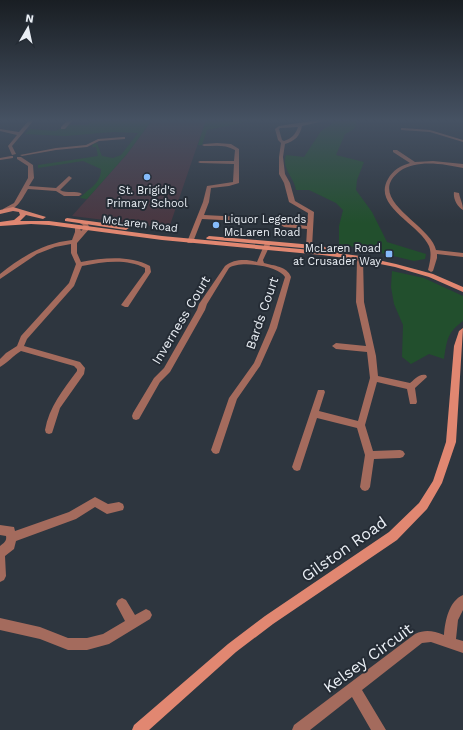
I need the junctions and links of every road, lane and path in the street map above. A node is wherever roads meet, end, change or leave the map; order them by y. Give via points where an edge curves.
1 (31, 154) edge
2 (237, 154) edge
3 (281, 154) edge
4 (399, 154) edge
5 (12, 156) joint
6 (21, 156) junction
7 (0, 158) edge
8 (200, 162) dead end
9 (237, 163) junction
10 (414, 164) junction
11 (463, 166) edge
12 (69, 178) dead end
13 (27, 187) junction
14 (57, 190) junction
15 (456, 193) dead end
16 (79, 194) dead end
17 (16, 204) junction
18 (463, 208) edge
19 (20, 210) junction
20 (2, 211) edge
21 (200, 217) junction
22 (242, 219) dead end
23 (82, 222) junction
24 (0, 224) edge
25 (12, 224) junction
26 (284, 225) dead end
27 (77, 227) junction
28 (86, 228) junction
29 (311, 228) junction
30 (191, 239) junction
31 (75, 242) junction
32 (267, 246) junction
33 (309, 246) junction
34 (434, 252) junction
35 (463, 255) edge
36 (360, 259) junction
37 (79, 264) junction
38 (261, 265) junction
39 (431, 270) junction
40 (0, 277) edge
41 (463, 284) edge
42 (463, 290) edge
43 (125, 305) dead end
44 (463, 331) edge
45 (336, 346) dead end
46 (20, 348) junction
47 (370, 349) junction
48 (0, 364) edge
49 (423, 377) dead end
50 (374, 378) junction
51 (411, 387) junction
52 (321, 392) dead end
53 (413, 402) dead end
54 (315, 414) junction
55 (136, 416) dead end
56 (361, 425) junction
57 (49, 430) dead end
58 (216, 450) dead end
59 (400, 454) dead end
60 (370, 455) junction
61 (297, 467) dead end
62 (365, 487) dead end
63 (119, 508) dead end
64 (0, 530) edge
65 (12, 537) junction
66 (0, 554) edge
67 (0, 576) edge
68 (463, 601) edge
69 (122, 604) dead end
70 (146, 615) dead end
71 (133, 623) junction
72 (0, 624) edge
73 (450, 642) junction
74 (463, 647) edge
75 (354, 688) junction
76 (139, 730) edge
77 (299, 730) edge
78 (379, 730) edge

1 - 6 street
2 - 9 street
3 - 29 street via 282,174 292,202 311,212
4 - 10 street
5 - 6 street via 13,159
5 - 7 street
6 - 13 street via 30,165 31,178
8 - 9 street
9 - 21 street via 236,183 209,187
10 - 11 street via 440,162
10 - 34 street via 391,176 387,192 392,204 424,234
12 - 14 street
13 - 14 street
13 - 17 street
14 - 16 street via 64,194
15 - 18 street via 457,200
17 - 19 street
17 - 20 street
19 - 20 main road, McLaren Road
19 - 23 main road, McLaren Road via 36,216
19 - 25 main road via 23,213 22,218
21 - 22 street
21 - 30 street
23 - 28 street
23 - 30 main road, McLaren Road
24 - 25 main road, McLaren Road
25 - 27 main road, McLaren Road via 37,221
26 - 29 street
27 - 28 main road, McLaren Road
27 - 31 street
28 - 30 main road, McLaren Road
28 - 31 street
29 - 33 street
30 - 32 main road, McLaren Road
31 - 37 street via 74,258
31 - 40 street via 60,243 39,250
32 - 33 main road, McLaren Road
32 - 36 main road, McLaren Road
32 - 38 street, Bards Court via 268,253
33 - 39 main road, McLaren Road via 376,257
34 - 35 street
34 - 39 street
36 - 42 main road, McLaren Road via 428,274
36 - 47 street via 360,302
37 - 43 street via 116,260 148,267 148,272
37 - 46 street via 72,284 24,338
38 - 55 street, Inverness Court via 238,262 227,267 203,304 167,370 157,380
38 - 58 street, Bards Court via 285,271 288,277 273,328 257,364 233,398
39 - 41 main road, McLaren Road
44 - 76 main road, Gilston Road via 458,346 449,452 437,483 423,506 393,536 232,648
45 - 47 street
46 - 48 street via 9,354
46 - 57 street via 78,364 81,368 81,372 54,410
47 - 50 street
49 - 51 street
50 - 51 street
50 - 56 street
51 - 53 street
52 - 54 street
54 - 56 street
54 - 61 street
56 - 60 street
59 - 60 street
60 - 62 street
63 - 65 street via 107,509 95,502 72,516
64 - 65 street via 10,531
65 - 66 street via 10,545
66 - 67 street
68 - 73 street via 454,611 451,620
69 - 71 street
70 - 71 street
71 - 72 street via 105,640 87,644 68,644 40,633
73 - 74 street, Kelsey Circuit
73 - 75 street, Kelsey Circuit via 431,636 419,638
75 - 77 street, Kelsey Circuit
75 - 78 street

